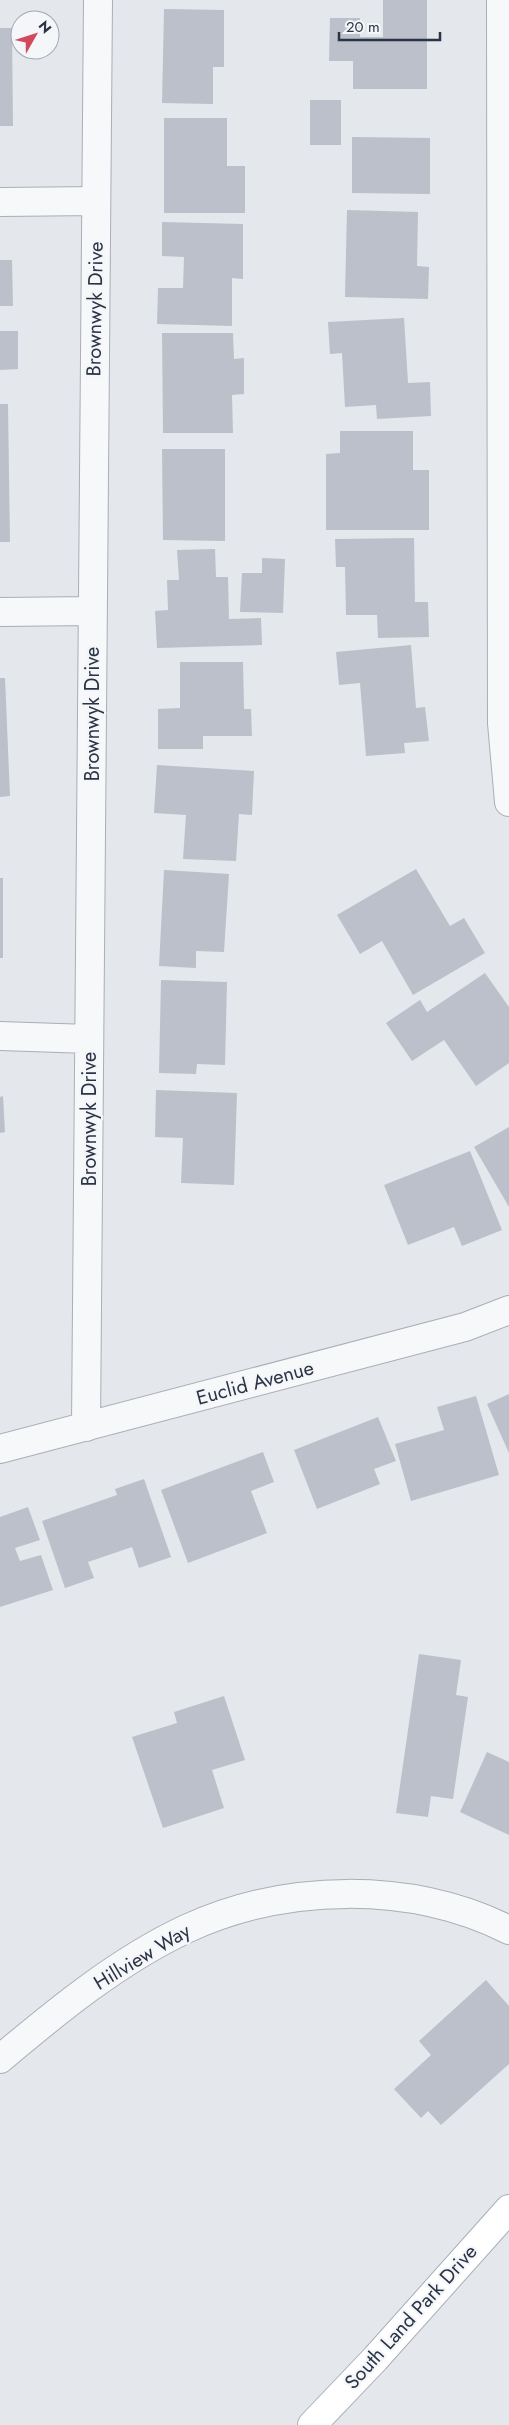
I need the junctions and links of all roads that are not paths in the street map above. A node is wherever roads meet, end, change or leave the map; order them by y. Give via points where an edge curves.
1 (98, 0) edge
2 (501, 0) edge
3 (96, 201) junction
4 (0, 202) edge
5 (93, 611) junction
6 (0, 612) edge
7 (509, 802) edge
8 (0, 1036) edge
9 (89, 1039) junction
10 (509, 1310) edge
11 (86, 1427) junction
12 (0, 1449) edge
13 (509, 1930) edge
14 (0, 2059) edge
15 (509, 2209) edge
16 (312, 2425) edge

1 - 3 street, Brownwyk Drive
2 - 7 street via 502,723
3 - 4 street
3 - 5 street, Brownwyk Drive
5 - 6 street
5 - 9 street, Brownwyk Drive
8 - 9 street
9 - 11 street, Brownwyk Drive
10 - 11 street, Euclid Avenue via 465,1327
11 - 12 street, Euclid Avenue
13 - 14 street, Hillview Way via 445,1906 384,1895 283,1898 237,1910 186,1929 139,1955 53,2014
15 - 16 street, South Land Park Drive

